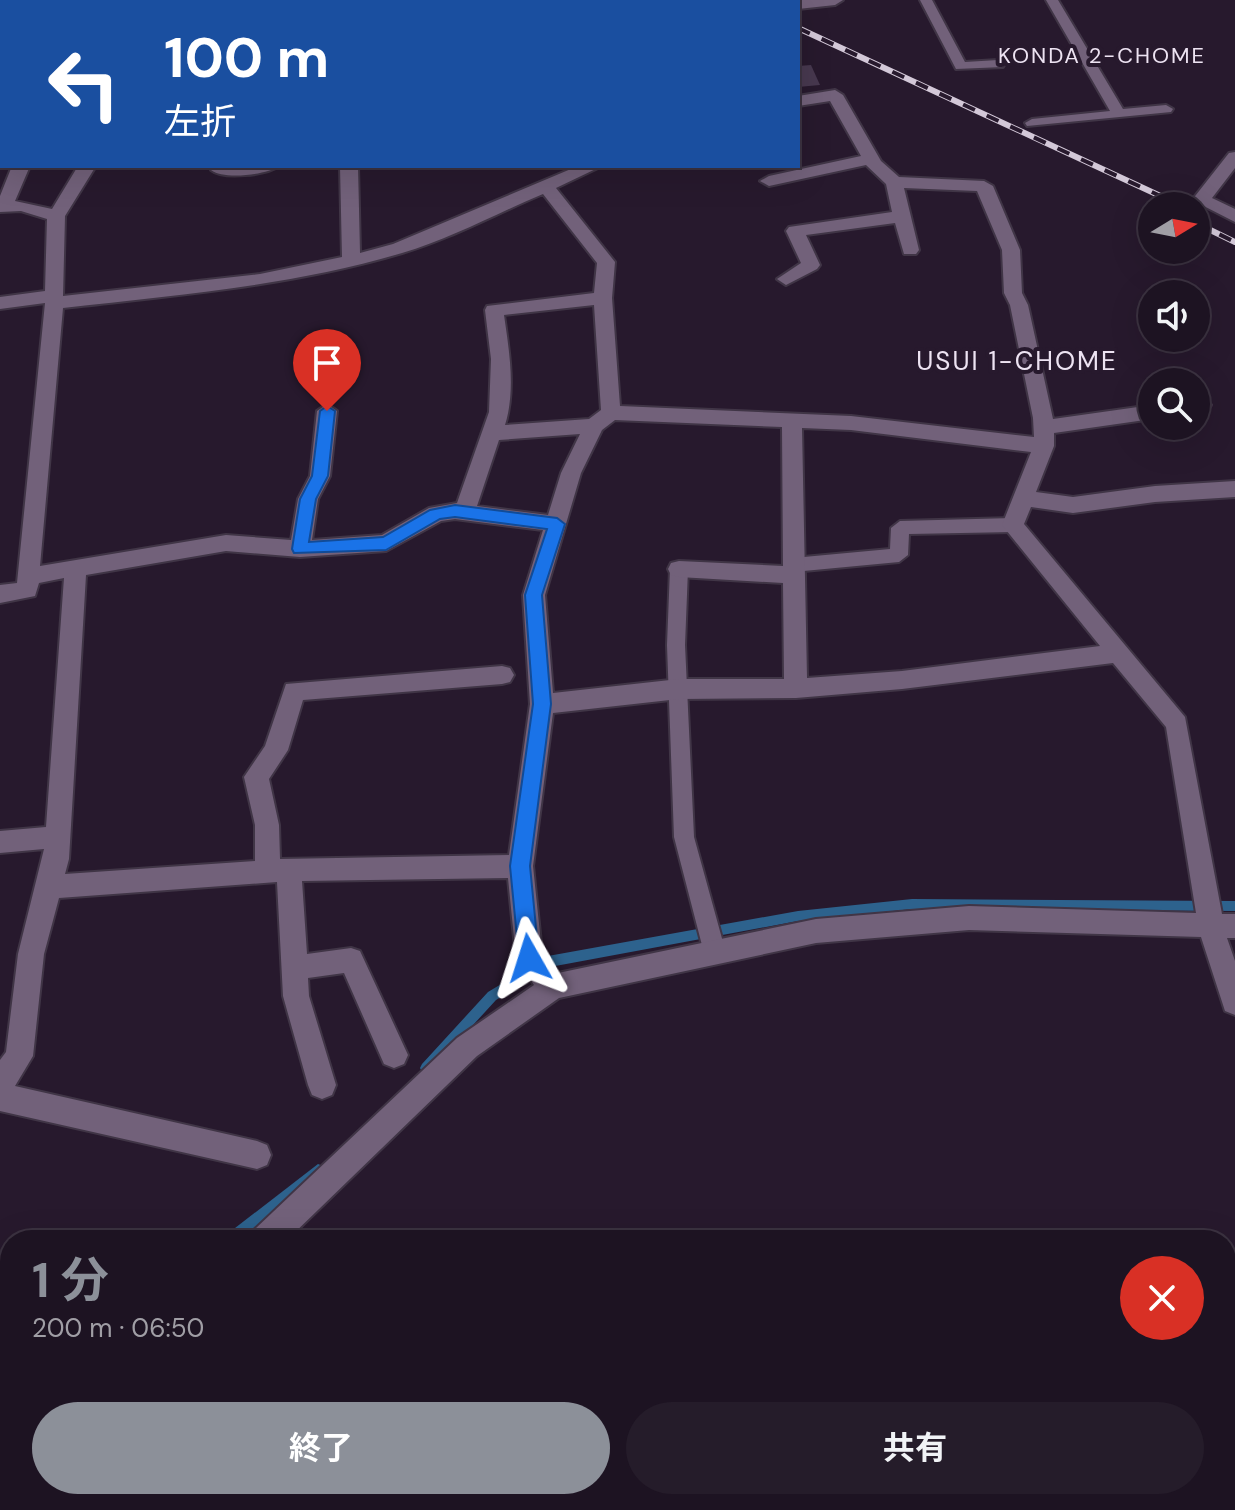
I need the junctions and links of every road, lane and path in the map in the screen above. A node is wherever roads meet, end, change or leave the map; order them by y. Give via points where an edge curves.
1 (835, 0) edge
2 (926, 0) edge
3 (1052, 0) edge
4 (804, 3) edge
5 (998, 64) dead end
6 (800, 101) edge
7 (1166, 109) dead end
8 (1119, 114) junction
9 (1032, 123) dead end
10 (1235, 157) edge
11 (871, 159) junction
12 (20, 168) edge
13 (86, 168) edge
14 (245, 168) edge
15 (349, 168) edge
16 (588, 168) edge
17 (220, 170) dead end
18 (769, 181) dead end
19 (894, 182) junction
20 (546, 186) junction
21 (2, 207) edge
22 (56, 216) junction
23 (902, 216) junction
24 (1235, 216) edge
25 (910, 250) dead end
26 (351, 261) junction
27 (786, 279) dead end
28 (603, 298) junction
29 (54, 299) junction
30 (0, 303) edge
31 (327, 411) dead end
32 (1138, 415) edge
33 (603, 419) junction
34 (792, 420) junction
35 (492, 433) junction
36 (1044, 437) junction
37 (1235, 489) edge
38 (1024, 498) junction
39 (464, 512) junction
40 (557, 524) junction
41 (1013, 525) junction
42 (300, 549) junction
43 (76, 568) junction
44 (679, 569) joint
45 (793, 570) junction
46 (29, 576) junction
47 (0, 594) edge
48 (1118, 653) junction
49 (502, 675) dead end
50 (796, 688) junction
51 (679, 689) junction
52 (542, 704) junction
53 (57, 837) junction
54 (0, 842) edge
55 (520, 866) junction
56 (279, 871) junction
57 (48, 887) junction
58 (1223, 927) edge
59 (715, 953) junction
60 (294, 968) junction
61 (553, 987) junction
62 (1235, 1002) edge
63 (394, 1055) dead end
64 (0, 1084) edge
65 (322, 1085) dead end
66 (0, 1097) edge
67 (257, 1155) dead end
68 (276, 1230) edge

1 - 4 street
2 - 5 lane via 961,66
3 - 8 lane
6 - 11 street via 835,95
7 - 8 lane
8 - 9 lane
10 - 24 street via 1201,200
11 - 18 street
11 - 19 street
12 - 21 street
13 - 22 street
14 - 17 street
15 - 26 street
16 - 20 street
19 - 23 street
19 - 36 street via 984,186 1011,250 1013,293
20 - 26 street via 399,248
20 - 28 street via 606,262
21 - 22 street via 22,206
22 - 29 street
23 - 25 street
23 - 27 street via 795,231 811,265
26 - 29 street via 260,280
28 - 33 street
28 - 35 street via 494,310 501,359 499,412
29 - 30 street
29 - 46 street
31 - 42 street via 320,476 308,499
32 - 36 street
33 - 34 street
33 - 35 street
33 - 40 street via 571,473
34 - 36 street
34 - 45 street
35 - 39 street
36 - 38 street
37 - 38 street via 1073,505
38 - 41 street
39 - 40 street
39 - 42 street via 436,514 386,543
40 - 52 street via 534,595
41 - 45 lane via 900,528 899,555
41 - 48 street
42 - 43 street via 226,543
43 - 46 street
43 - 53 street
44 - 45 street
44 - 51 lane
45 - 50 street
46 - 47 street via 27,590
48 - 50 street
48 - 58 street via 1177,724
49 - 56 street via 294,691 276,750 256,777
50 - 51 street
51 - 52 street
51 - 59 lane via 684,837
52 - 55 street
53 - 54 street
53 - 57 street
55 - 56 street
55 - 61 street via 529,958
56 - 57 street
56 - 60 street
57 - 64 street via 31,954 19,1056
58 - 59 street via 969,918 816,931
58 - 62 street
59 - 61 street
60 - 63 street via 351,960
60 - 65 street via 296,996
61 - 68 street via 467,1047
66 - 67 street

